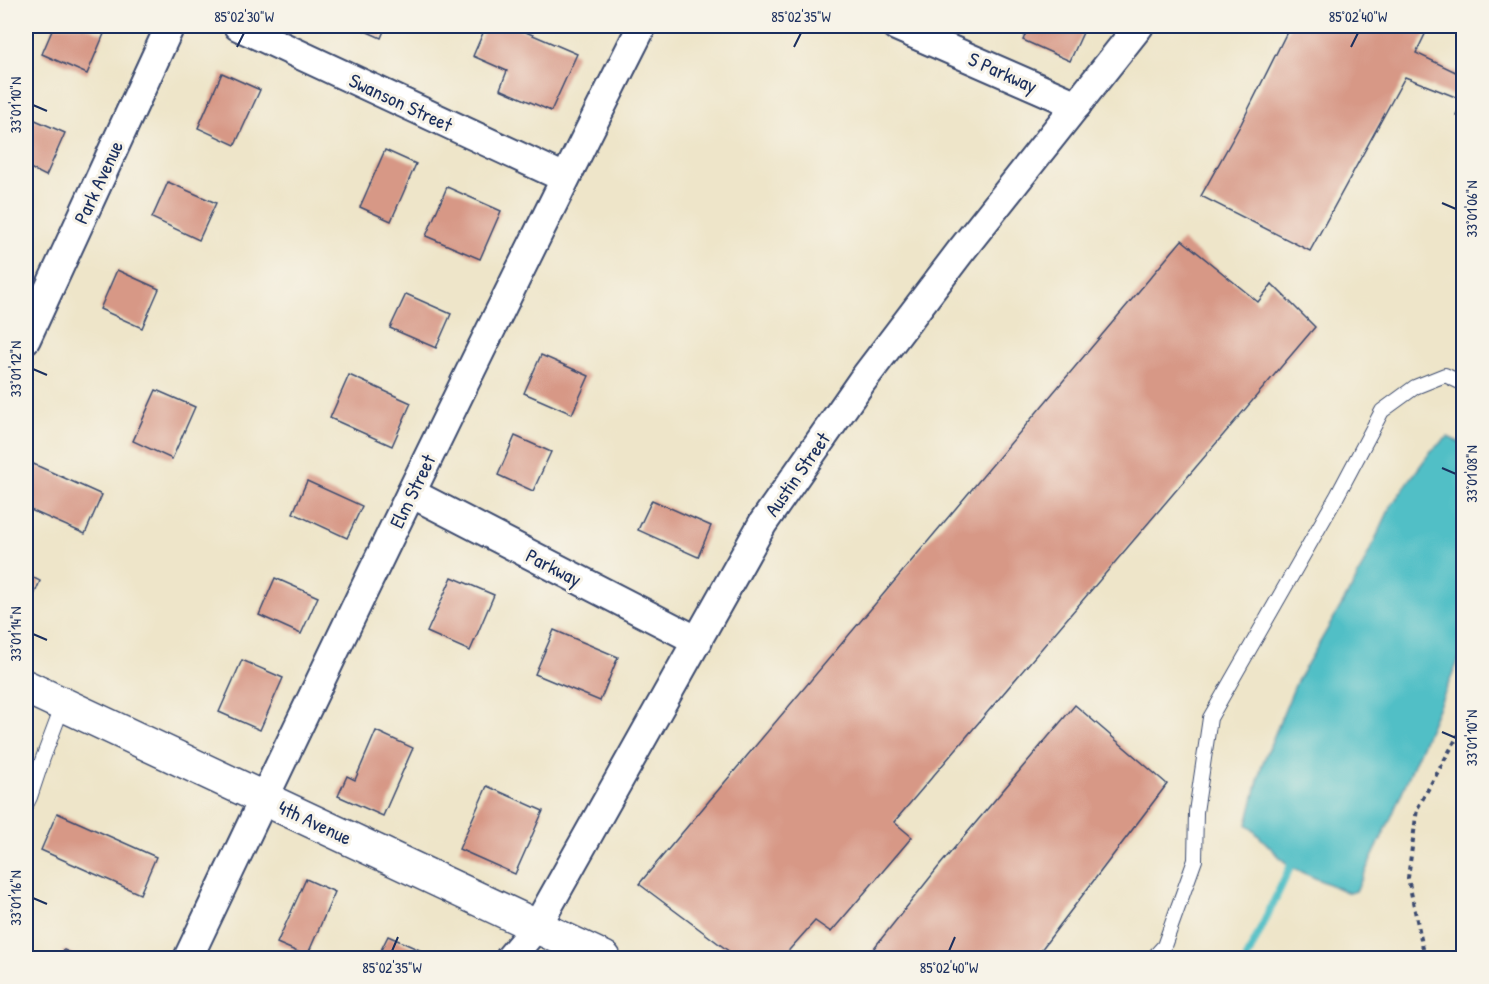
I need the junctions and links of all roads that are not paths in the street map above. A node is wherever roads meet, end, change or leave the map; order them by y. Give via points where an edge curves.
1 (170, 26) edge
2 (238, 26) edge
3 (642, 26) edge
4 (896, 26) edge
5 (1139, 26) edge
6 (1077, 105) junction
7 (565, 178) junction
8 (26, 339) edge
9 (1464, 384) edge
10 (411, 493) junction
11 (698, 641) junction
12 (26, 687) edge
13 (63, 705) junction
14 (264, 798) junction
15 (26, 805) edge
16 (537, 926) junction
17 (188, 958) edge
18 (510, 958) edge
19 (604, 958) edge
20 (1154, 958) edge

1 - 8 street, Park Avenue
2 - 7 street, Swanson Street
3 - 7 street, Elm Street
4 - 6 street, S Parkway
5 - 6 street, Austin Street
6 - 11 street, Austin Street via 862,381 763,523
7 - 10 street, Elm Street
9 - 20 lane via 1445,375 1415,387 1382,411 1210,718 1196,812 1195,860 1164,946
10 - 11 street, Parkway
10 - 14 street, Elm Street
11 - 16 street, Austin Street
12 - 13 street, 4th Avenue
13 - 14 street, 4th Avenue
13 - 15 lane
14 - 16 street, 4th Avenue
14 - 17 street, Elm Street
16 - 18 street, Austin Street
16 - 19 street, 4th Avenue

